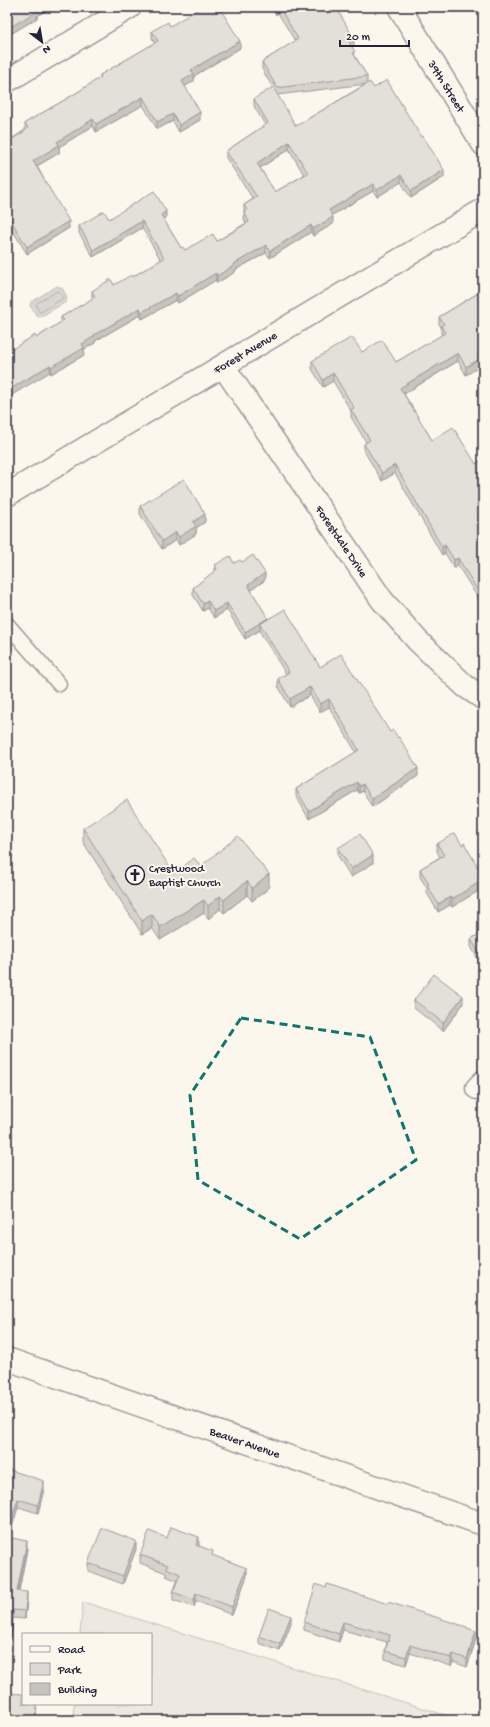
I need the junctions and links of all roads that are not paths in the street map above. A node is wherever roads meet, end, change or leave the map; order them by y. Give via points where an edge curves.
1 (130, 7) edge
2 (399, 7) edge
3 (7, 81) edge
4 (483, 144) edge
5 (483, 210) edge
6 (223, 366) junction
7 (7, 494) edge
8 (7, 624) edge
9 (59, 684) dead end
10 (483, 698) edge
11 (7, 1359) edge
12 (483, 1524) edge

1 - 3 street
2 - 4 street, 39th Street
5 - 6 street, Forest Avenue
6 - 7 street, Forest Avenue
6 - 10 street, Forestdale Drive via 382,600 417,640 465,686
8 - 9 lane
11 - 12 street, Beaver Avenue

